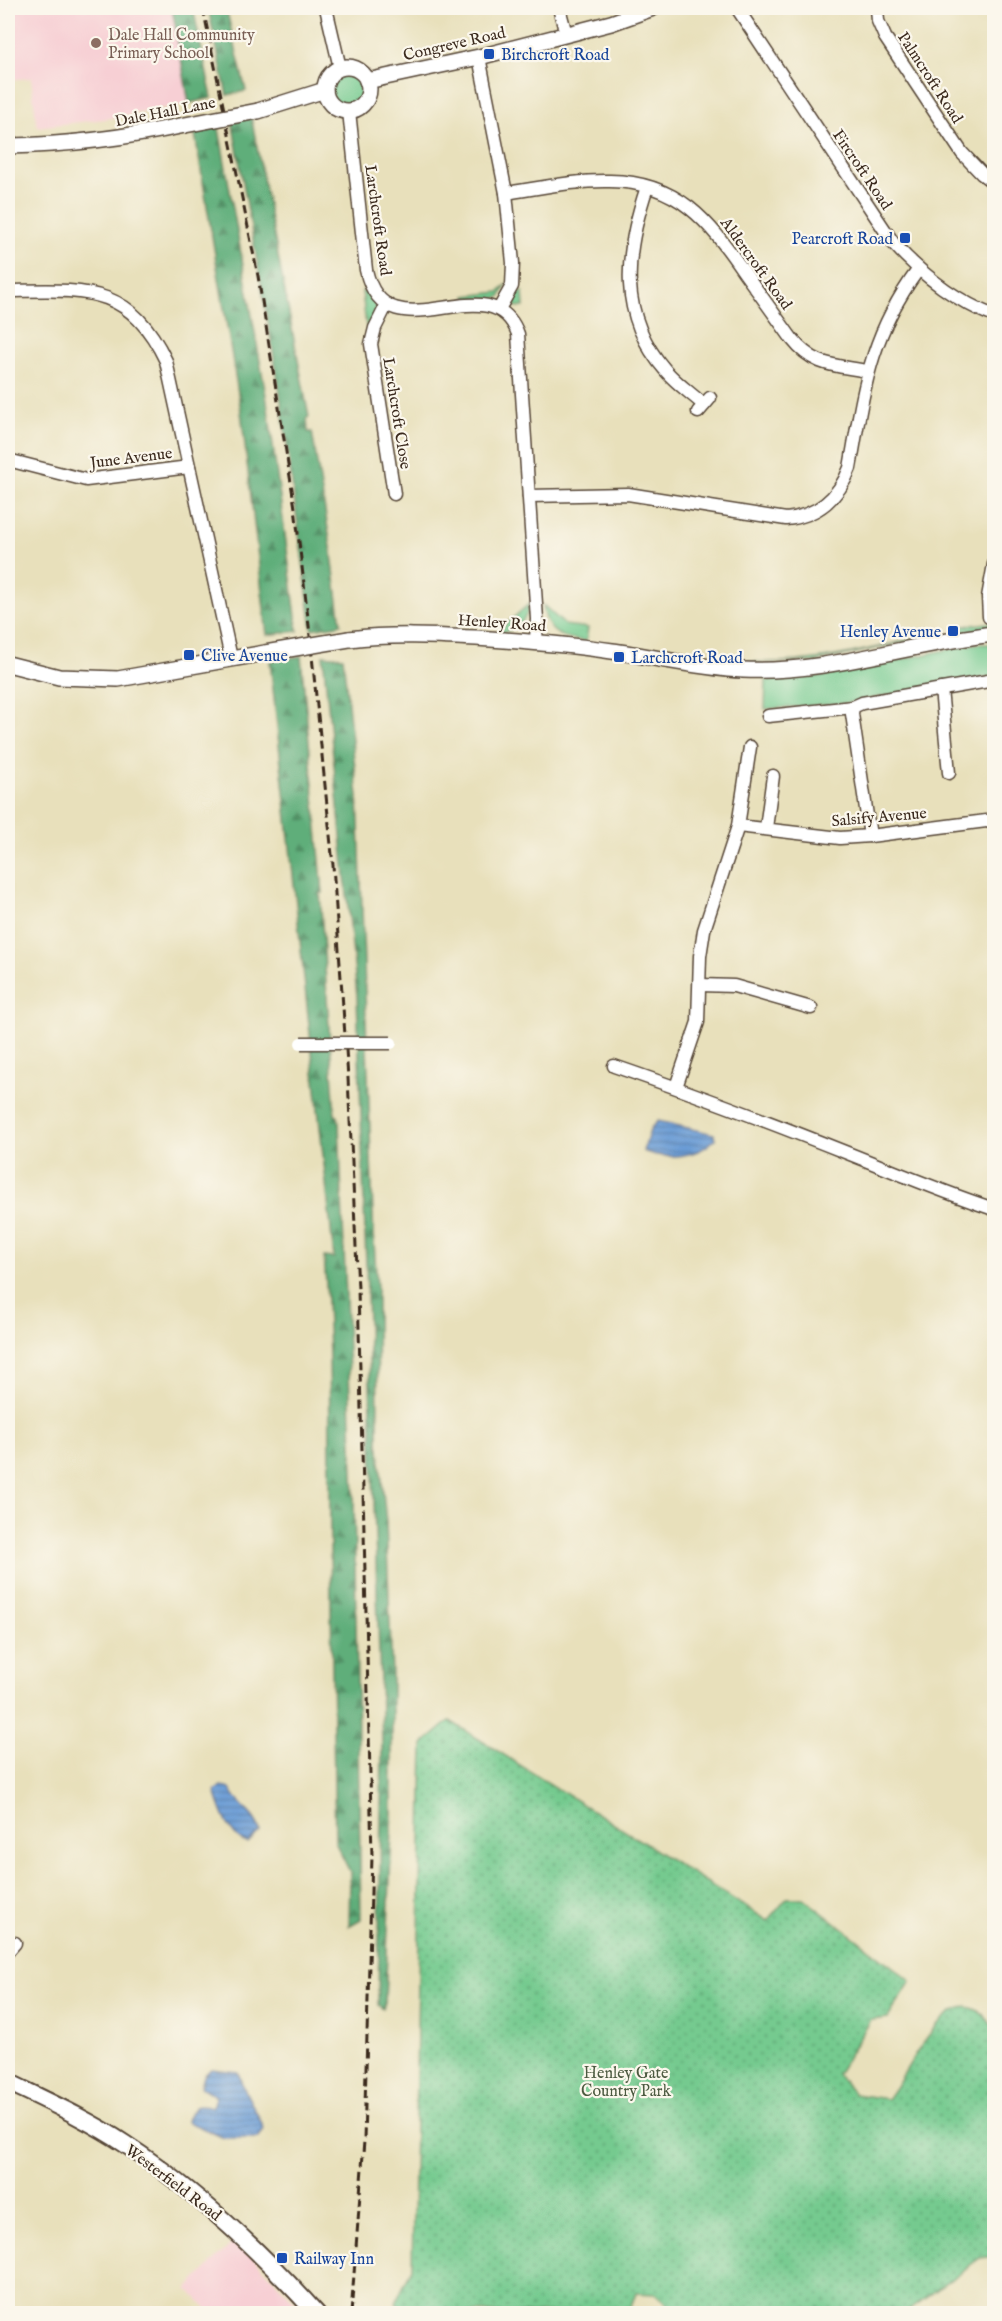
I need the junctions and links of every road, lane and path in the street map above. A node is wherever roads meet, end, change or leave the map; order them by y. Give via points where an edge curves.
1 (326, 8) edge
2 (559, 8) edge
3 (652, 8) edge
4 (737, 8) edge
5 (877, 8) edge
6 (566, 34) junction
7 (479, 57) junction
8 (340, 68) junction
9 (367, 81) junction
10 (325, 90) junction
11 (349, 111) junction
12 (8, 146) edge
13 (994, 183) edge
14 (647, 187) junction
15 (506, 193) junction
16 (918, 270) junction
17 (8, 291) edge
18 (387, 304) junction
19 (499, 309) junction
20 (994, 316) edge
21 (867, 371) junction
22 (704, 405) dead end
23 (8, 460) edge
24 (189, 467) junction
25 (394, 494) dead end
26 (529, 496) junction
27 (994, 564) edge
28 (989, 617) dead end
29 (994, 634) edge
30 (536, 642) junction
31 (231, 658) junction
32 (8, 664) edge
33 (994, 680) edge
34 (941, 689) junction
35 (853, 707) junction
36 (768, 716) dead end
37 (750, 747) dead end
38 (949, 773) dead end
39 (772, 776) dead end
40 (994, 820) edge
41 (738, 826) junction
42 (766, 828) junction
43 (870, 836) junction
44 (700, 985) junction
45 (811, 1008) dead end
46 (301, 1043) dead end
47 (391, 1043) dead end
48 (614, 1066) dead end
49 (676, 1087) junction
50 (994, 1209) edge
51 (8, 2082) edge
52 (317, 2313) edge

1 - 8 street
2 - 6 street
3 - 6 street, Congreve Road
4 - 16 street, Fircroft Road via 879,224
5 - 13 street, Palmcroft Road via 885,37 948,132 971,163
6 - 7 street, Congreve Road
7 - 9 street, Congreve Road
7 - 15 street
8 - 9 street via 359,71
8 - 10 street via 327,79
9 - 11 street via 366,100
10 - 11 street via 330,103
10 - 12 street, Dale Hall Lane, bridge via 258,111 135,136 76,144
11 - 18 street, Larchcroft Road via 366,270 374,291
14 - 15 street, Aldercroft Road via 601,181
14 - 21 street, Aldercroft Road via 672,196 705,220 806,355 827,364
14 - 22 street via 630,255 632,301 641,332 657,360
15 - 19 street via 514,276
16 - 20 street, Fircroft Road via 963,302
16 - 21 street via 894,305
17 - 24 street via 84,291 118,304 147,327 166,361
18 - 19 street via 410,312 473,304
18 - 25 street, Larchcroft Close via 371,344
19 - 26 street via 512,321 519,342
21 - 26 street via 845,481 828,502 807,515 786,519 628,494
23 - 24 street, June Avenue via 86,480
24 - 31 street
26 - 30 street
27 - 28 street
29 - 30 street, Henley Road via 836,664 771,670 710,667
30 - 31 street, Henley Road, bridge via 389,636
31 - 32 street, Henley Road via 104,679 59,676
33 - 34 street
34 - 35 street
34 - 38 street
35 - 36 street
35 - 43 street
37 - 41 street
39 - 42 street
40 - 43 street, Salsify Avenue
41 - 42 street, Salsify Avenue
41 - 44 street via 704,930
42 - 43 street, Salsify Avenue via 840,838
44 - 45 street via 734,986
44 - 49 street via 698,1022
46 - 47 street, bridge
48 - 49 street
49 - 50 street
51 - 52 main road, Westerfield Road via 124,2143 165,2172 243,2236

